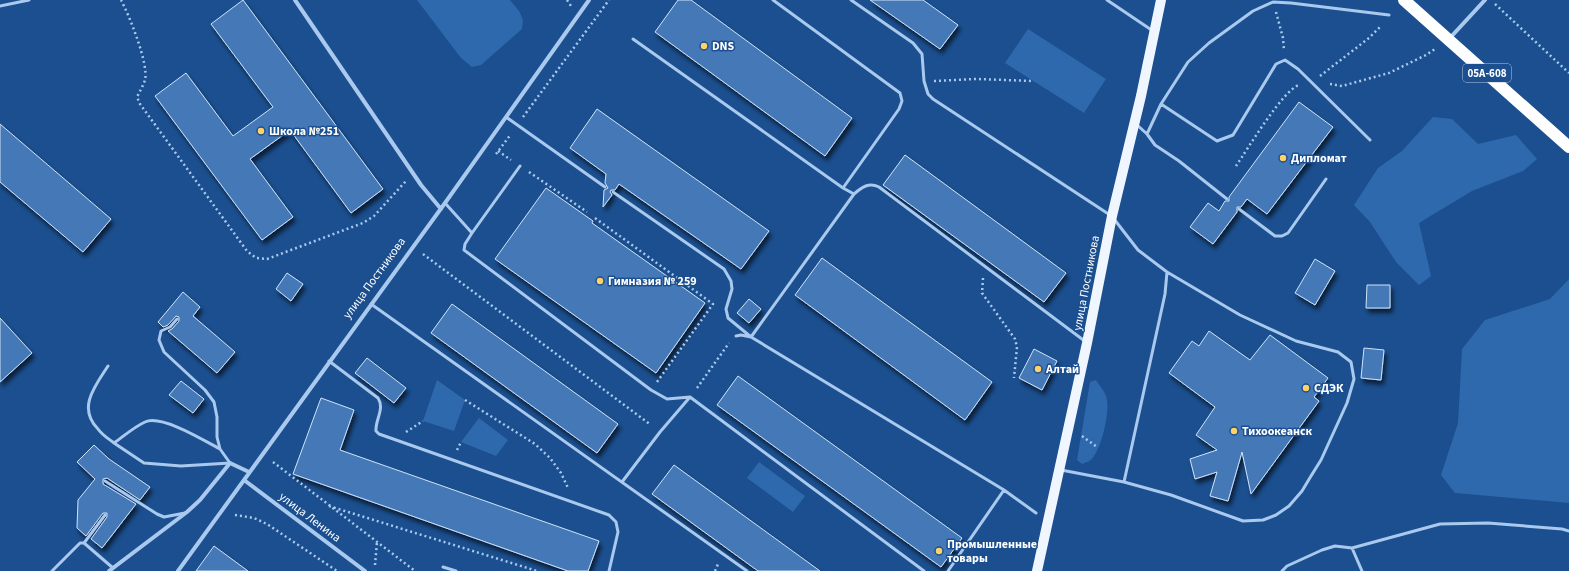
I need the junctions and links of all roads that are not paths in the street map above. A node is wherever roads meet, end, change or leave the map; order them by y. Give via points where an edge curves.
1 (29, 0) edge
2 (295, 0) edge
3 (589, 0) edge
4 (773, 0) edge
5 (851, 0) edge
6 (1107, 0) edge
7 (1162, 0) edge
8 (1404, 0) edge
9 (1486, 0) edge
10 (21, 1) edge
11 (0, 6) edge
12 (1390, 14) dead end
13 (1155, 32) junction
14 (633, 39) dead end
15 (1448, 40) junction
16 (1161, 104) junction
17 (506, 117) junction
18 (1134, 123) junction
19 (1147, 134) junction
20 (1370, 140) dead end
21 (1569, 147) edge
22 (520, 166) road end
23 (1326, 179) dead end
24 (605, 187) dead end
25 (843, 188) junction
26 (613, 192) dead end
27 (854, 194) junction
28 (1227, 199) dead end
29 (445, 203) junction
30 (440, 209) junction
31 (1239, 209) dead end
32 (1112, 216) junction
33 (472, 233) junction
34 (1167, 272) junction
35 (371, 304) junction
36 (177, 319) dead end
37 (736, 336) road end
38 (751, 337) junction
39 (1087, 343) junction
40 (330, 361) junction
41 (108, 366) dead end
42 (690, 398) junction
43 (114, 443) junction
44 (220, 450) junction
45 (230, 463) junction
46 (1060, 470) junction
47 (249, 472) junction
48 (244, 480) junction
49 (105, 481) dead end
50 (622, 482) junction
51 (1124, 482) junction
52 (1004, 490) junction
53 (185, 513) junction
54 (1036, 513) dead end
55 (105, 515) dead end
56 (1569, 531) edge
57 (84, 543) junction
58 (1352, 548) junction
59 (443, 567) dead end
60 (113, 568) junction
61 (52, 571) edge
62 (109, 571) edge
63 (178, 571) edge
64 (365, 571) edge
65 (456, 571) edge
66 (609, 571) edge
67 (746, 571) edge
68 (924, 571) edge
69 (948, 571) edge
70 (1038, 571) edge
71 (1282, 571) edge
72 (1362, 571) edge

1 - 10 lane
2 - 30 street
3 - 17 street, улица Постникова
4 - 25 lane via 900,93 902,102 899,109
5 - 32 lane via 913,43 922,54 924,81 928,94 933,99
6 - 13 lane
7 - 13 main road, улица Постникова
8 - 15 highway, 05А-608
9 - 15 street
10 - 11 lane
12 - 16 lane via 1273,2 1253,11 1188,62
13 - 18 main road, улица Постникова
14 - 25 lane
15 - 21 highway, 05А-608
16 - 19 lane
16 - 20 lane via 1217,141 1233,135 1276,64 1285,60 1298,69
17 - 24 lane
17 - 29 street, улица Постникова
18 - 19 lane
18 - 32 main road, улица Постникова
19 - 28 lane via 1155,145
22 - 33 lane
23 - 31 lane via 1288,233 1282,236 1275,236
25 - 27 lane
26 - 38 lane via 724,269 731,281 732,289 726,309 728,318
27 - 38 lane
27 - 39 lane via 869,185 879,187
29 - 30 street, улица Постникова
29 - 33 lane
30 - 35 street, улица Постникова
32 - 34 lane via 1138,250
32 - 39 main road, улица Постникова
33 - 42 lane via 465,244 464,250 468,254 651,390 667,399
34 - 51 lane via 1166,294
34 - 51 lane via 1240,315 1296,341 1338,352 1351,362 1354,379 1347,403 1322,460 1302,491 1289,506 1276,515 1263,520 1243,521
35 - 40 street, улица Постникова
35 - 50 lane
36 - 44 lane via 161,331 158,340 164,352 206,390 214,402 218,417 217,437
37 - 38 lane
38 - 52 lane
39 - 46 main road, улица Постникова
40 - 47 street, улица Постникова
40 - 66 lane via 378,398 381,407 376,432 609,515 616,522 618,532
41 - 43 lane via 94,388 87,412 97,429
42 - 50 lane
42 - 68 lane
43 - 44 lane via 146,421 156,421 190,433
43 - 45 lane via 144,462 181,466
44 - 45 lane
45 - 47 street
45 - 53 street via 200,500
46 - 51 lane
46 - 70 main road, улица Постникова
47 - 48 street, улица Постникова
48 - 63 street, улица Постникова
48 - 64 street, улица Ленина
49 - 53 lane via 164,517
50 - 67 lane
52 - 54 lane
52 - 69 lane
53 - 60 street
55 - 57 lane
56 - 58 lane via 1488,523 1440,524
57 - 60 lane
57 - 61 lane via 74,547
58 - 71 lane via 1336,546 1322,550 1287,566
58 - 72 lane
59 - 65 lane
60 - 62 street

